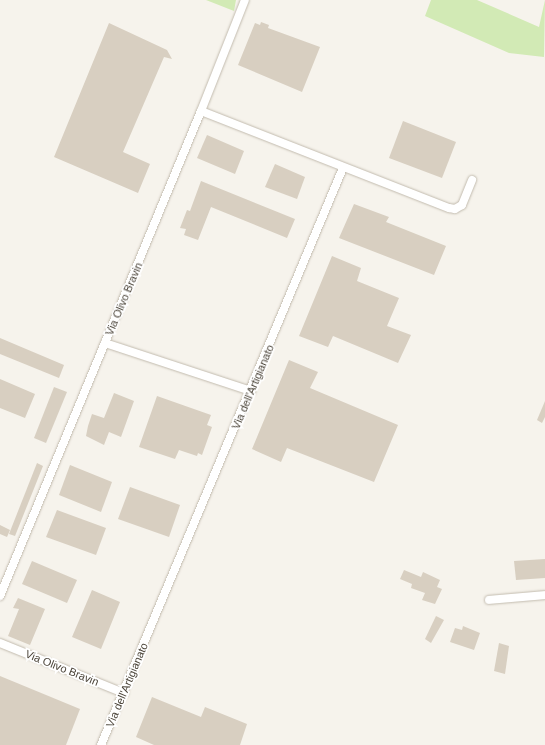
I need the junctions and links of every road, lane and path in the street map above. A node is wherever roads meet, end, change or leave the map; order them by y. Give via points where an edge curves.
1 (245, 0) edge
2 (201, 111) junction
3 (343, 168) junction
4 (472, 180) dead end
5 (105, 343) junction
6 (251, 391) junction
7 (545, 595) edge
8 (0, 596) edge
9 (490, 600) dead end
10 (0, 643) edge
11 (124, 693) junction
12 (101, 745) edge

1 - 2 street, Via Olivo Bravin
2 - 3 street
2 - 5 street, Via Olivo Bravin
3 - 4 street via 455,209 462,205
3 - 6 street, Via dell'Artigianato
5 - 6 street
5 - 8 street, Via Olivo Bravin
6 - 11 street, Via dell'Artigianato
7 - 9 street
10 - 11 street, Via Olivo Bravin
11 - 12 street, Via dell'Artigianato

